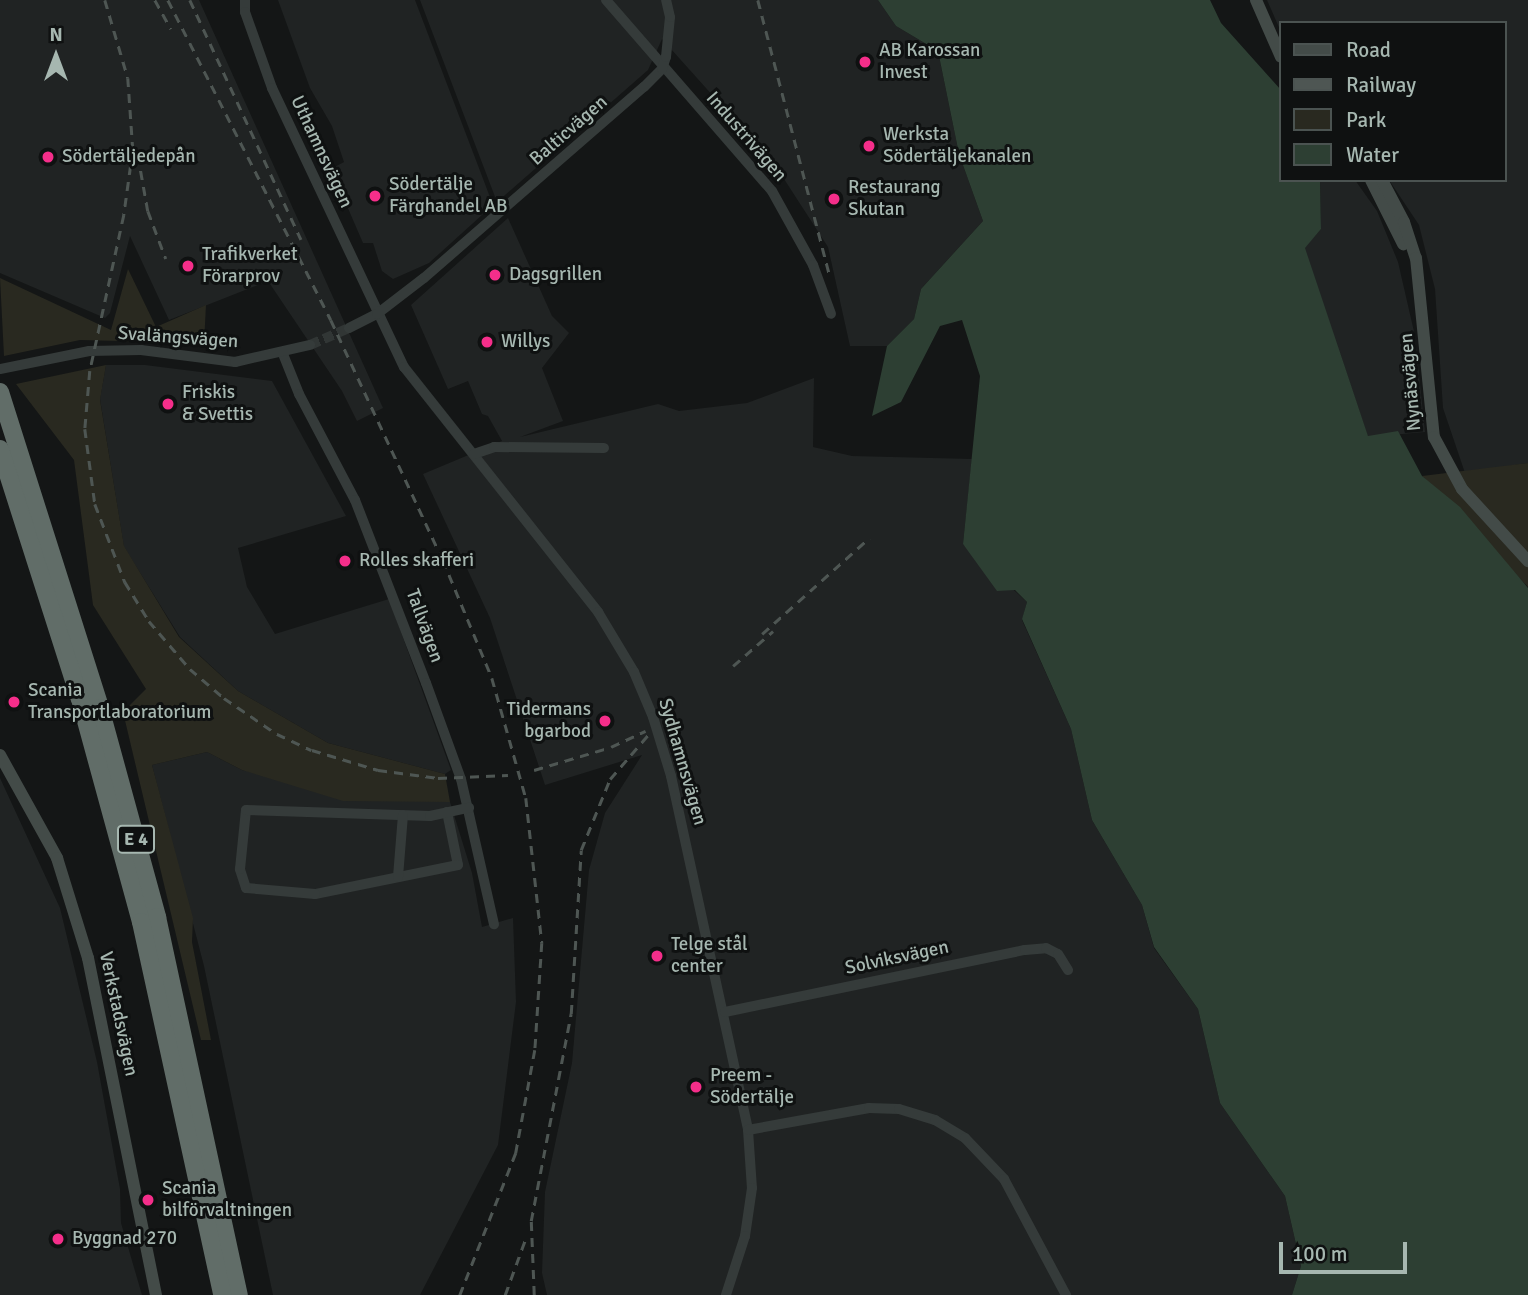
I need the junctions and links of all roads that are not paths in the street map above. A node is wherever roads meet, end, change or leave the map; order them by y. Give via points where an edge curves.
1 (245, 0) edge
2 (606, 0) edge
3 (666, 0) edge
4 (1256, 0) edge
5 (1280, 55) edge
6 (662, 69) junction
7 (1372, 182) edge
8 (1383, 182) edge
9 (1421, 293) junction
10 (377, 314) junction
11 (831, 314) dead end
12 (349, 328) tunnel mouth
13 (310, 345) tunnel mouth
14 (284, 354) junction
15 (0, 369) edge
16 (0, 392) edge
17 (604, 448) dead end
18 (0, 449) edge
19 (474, 454) junction
20 (0, 482) edge
21 (36, 561) junction
22 (1528, 561) edge
23 (0, 755) edge
24 (469, 808) junction
25 (447, 812) junction
26 (403, 815) junction
27 (398, 877) junction
28 (494, 924) dead end
29 (1069, 970) dead end
30 (724, 1012) junction
31 (748, 1130) junction
32 (156, 1295) edge
33 (222, 1295) edge
34 (239, 1295) edge
35 (726, 1295) edge
36 (1066, 1295) edge

1 - 10 street, Uthamnsvägen via 245,12 272,88
2 - 6 street, Industrivägen
3 - 6 street via 670,37
4 - 5 street
6 - 10 street, Balticvägen via 513,203
6 - 11 street, Industrivägen via 772,191 803,244
7 - 9 street, Nynäsvägen via 1396,225
8 - 9 street, Nynäsvägen via 1404,222
9 - 22 street, Nynäsvägen via 1434,437 1462,489
10 - 12 street
10 - 19 street, Sydhamnsvägen via 404,367
13 - 14 street, Svalängsvägen
14 - 15 street, Svalängsvägen via 235,362 106,350
14 - 24 street, Tallvägen via 378,553
16 - 34 highway, E 4 via 100,708 157,917
17 - 19 street via 494,447
18 - 21 highway, E 4
19 - 30 street, Sydhamnsvägen via 598,612 634,672 671,776
20 - 21 highway
21 - 33 highway, E 4 via 80,699 141,922
23 - 32 street, Verkstadsvägen via 57,858 88,958
24 - 25 street
24 - 28 street, Tallvägen
25 - 26 street
25 - 27 street via 458,865
26 - 27 street
26 - 27 street via 246,810 240,869 246,888 315,894
29 - 30 street, Solviksvägen via 1058,954 1046,948 1025,950
30 - 31 street, Sydhamnsvägen
31 - 35 street, Sydhamnsvägen via 750,1200 745,1237
31 - 36 street via 869,1108 935,1120 965,1138 1004,1178

